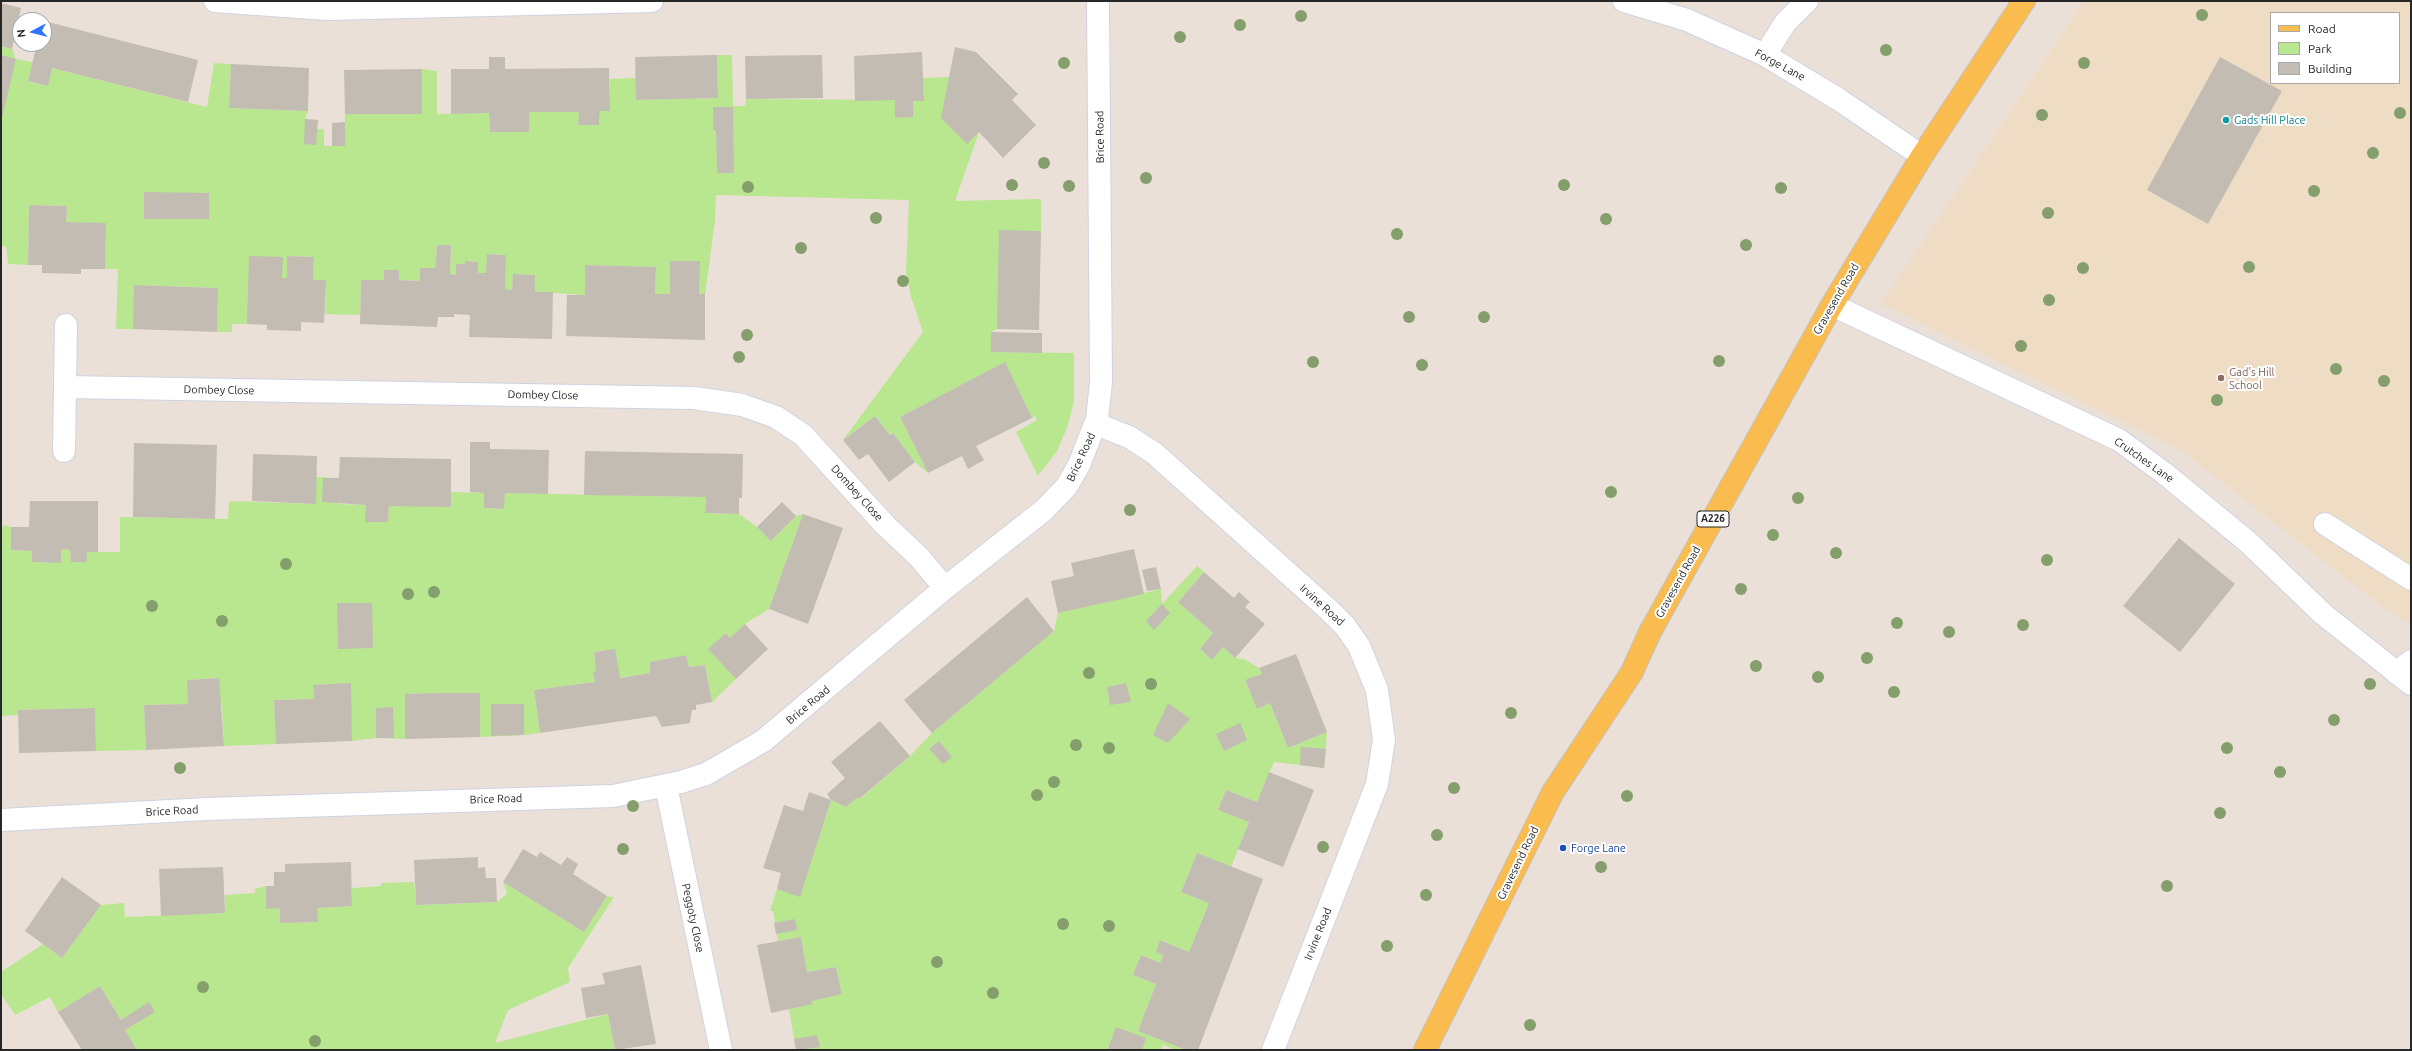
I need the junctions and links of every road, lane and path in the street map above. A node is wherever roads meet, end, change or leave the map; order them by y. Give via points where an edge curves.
1 (215, 1) edge
2 (652, 1) edge
3 (1098, 1) edge
4 (1624, 1) edge
5 (1807, 1) edge
6 (2024, 1) edge
7 (1765, 55) junction
8 (1922, 156) junction
9 (1832, 305) junction
10 (66, 325) dead end
11 (65, 387) junction
12 (1096, 424) junction
13 (64, 451) dead end
14 (2325, 524) dead end
15 (2411, 579) edge
16 (945, 588) junction
17 (2406, 673) edge
18 (666, 786) junction
19 (1, 820) edge
20 (721, 1050) edge
21 (1273, 1050) edge
22 (1425, 1050) edge

1 - 2 street via 334,9
3 - 12 street, Brice Road via 1101,382
4 - 7 street, Forge Lane via 1687,20
5 - 7 street via 1785,23
6 - 8 main road, Gravesend Road / A226
7 - 8 street, Forge Lane via 1838,98
8 - 9 main road, Gravesend Road / A226
9 - 17 street, Crutches Lane via 2118,440 2164,473 2248,542 2323,614
9 - 22 main road, Gravesend Road / A226 via 1654,625 1632,672 1553,792
10 - 11 street
11 - 13 street
11 - 16 street, Dombey Close via 689,398 742,405 776,417 802,435
12 - 16 street, Brice Road via 1079,465 1061,494
12 - 21 street, Irvine Road via 1130,437 1154,453 1346,626 1359,646 1378,690 1384,740 1377,784
14 - 15 street
16 - 18 street, Brice Road via 763,741 712,771
18 - 19 street, Brice Road via 593,797 207,809
18 - 20 street, Peggoty Close

